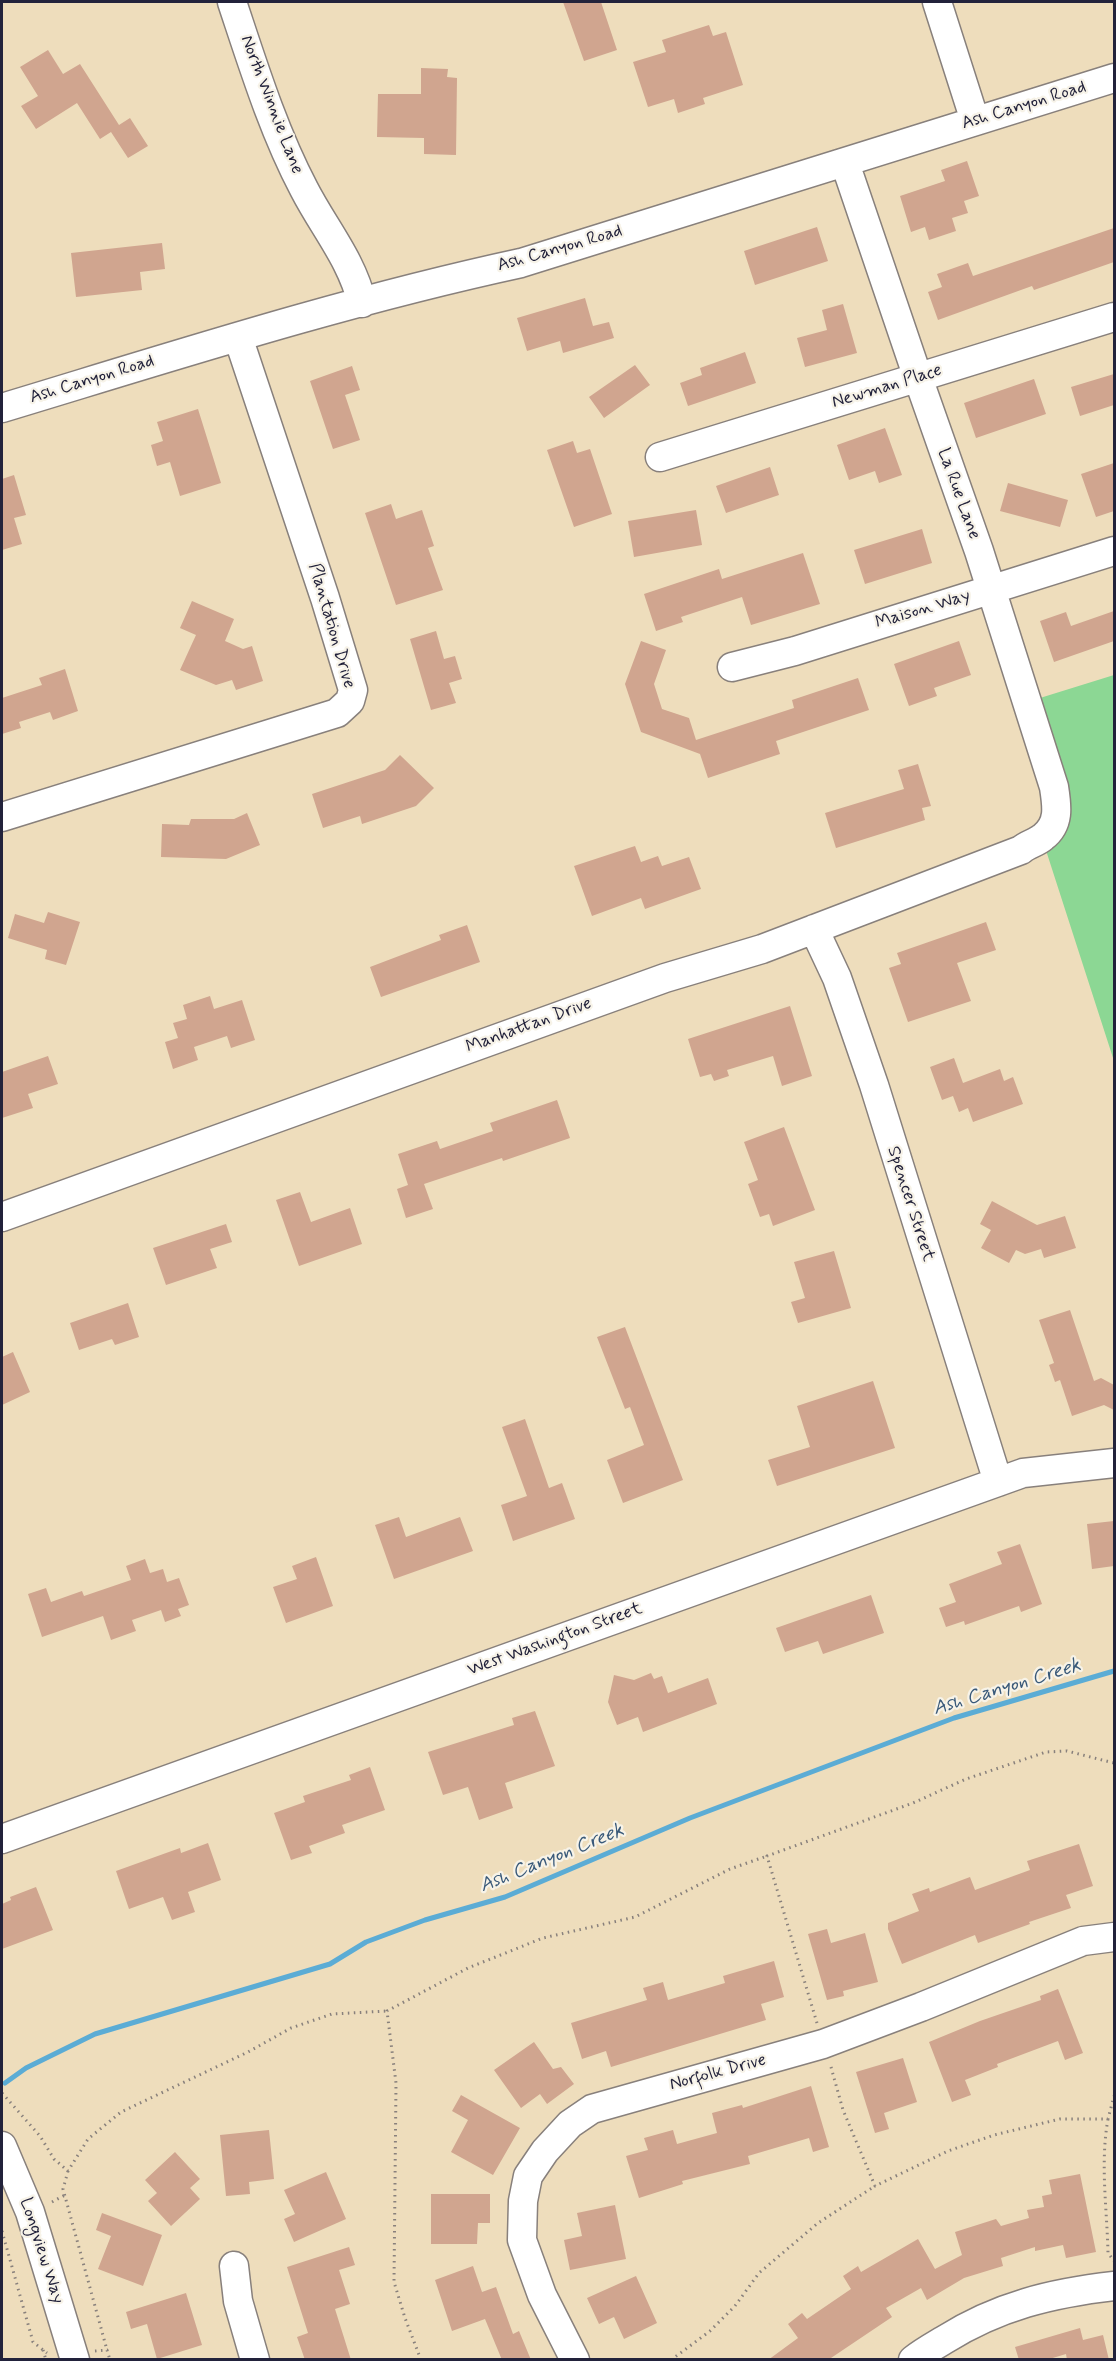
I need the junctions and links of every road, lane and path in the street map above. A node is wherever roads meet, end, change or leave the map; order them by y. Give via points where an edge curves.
1 (232, 2) edge
2 (937, 2) edge
3 (1114, 78) edge
4 (975, 122) junction
5 (845, 163) junction
6 (362, 303) junction
7 (1114, 317) edge
8 (237, 337) junction
9 (919, 377) junction
10 (2, 408) edge
11 (660, 458) dead end
12 (1114, 551) edge
13 (990, 590) junction
14 (732, 667) dead end
15 (2, 818) edge
16 (1051, 828) joint
17 (814, 929) junction
18 (2, 1217) edge
19 (1114, 1463) edge
20 (998, 1482) junction
21 (1114, 1763) edge
22 (2, 1839) edge
23 (767, 1856) junction
24 (1114, 1937) edge
25 (387, 2011) junction
26 (823, 2044) junction
27 (2, 2093) edge
28 (1114, 2096) edge
29 (1108, 2120) junction
30 (2, 2145) edge
31 (68, 2171) junction
32 (875, 2186) junction
33 (65, 2195) junction
34 (47, 2204) dead end
35 (1114, 2261) edge
36 (234, 2266) dead end
37 (1114, 2286) edge
38 (42, 2350) dead end
39 (107, 2350) dead end
40 (46, 2360) edge
41 (75, 2360) edge
42 (255, 2360) edge
43 (421, 2360) edge
44 (575, 2360) edge
45 (671, 2360) edge
46 (913, 2360) edge

1 - 6 street, North Winnie Lane via 284,147 357,282
2 - 4 street
3 - 4 street, Ash Canyon Road
4 - 5 street, Ash Canyon Road
5 - 6 street, Ash Canyon Road via 521,263
5 - 9 street, La Rue Lane
6 - 8 street, Ash Canyon Road
7 - 9 street, Newman Place
8 - 10 street, Ash Canyon Road
8 - 15 street, Plantation Drive via 325,597 353,690 350,701 337,713
9 - 11 street, Newman Place
9 - 13 street, La Rue Lane
12 - 13 street, Maison Way
13 - 14 street, Maison Way
13 - 16 street, La Rue Lane via 1054,787 1058,814
16 - 17 street, Manhattan Drive via 1022,850
17 - 18 street, Manhattan Drive via 665,978
17 - 20 street, Spencer Street via 837,978 870,1075
19 - 20 street, West Washington Street via 1023,1473
20 - 22 street, West Washington Street
21 - 23 path via 1067,1751 1046,1752
23 - 25 path via 730,1869 634,1917 543,1938 468,1968
23 - 26 path
24 - 26 street, Norfolk Drive via 1083,1941
25 - 31 path via 332,2014 291,2028 121,2112 88,2139
25 - 43 path via 396,2083 394,2282
26 - 32 path via 843,2110
26 - 44 street, Norfolk Drive via 592,2109 570,2124 545,2151 528,2176 522,2240 542,2295
27 - 31 path
28 - 29 path
29 - 32 path via 1060,2119 994,2135 948,2151
29 - 35 path via 1104,2175 1108,2253
30 - 41 street, Longview Way via 30,2212
31 - 33 path
32 - 45 path via 818,2223 759,2273 710,2331
33 - 34 path
33 - 39 path
36 - 42 street via 238,2301
37 - 46 street via 1021,2303 980,2320
38 - 40 path

